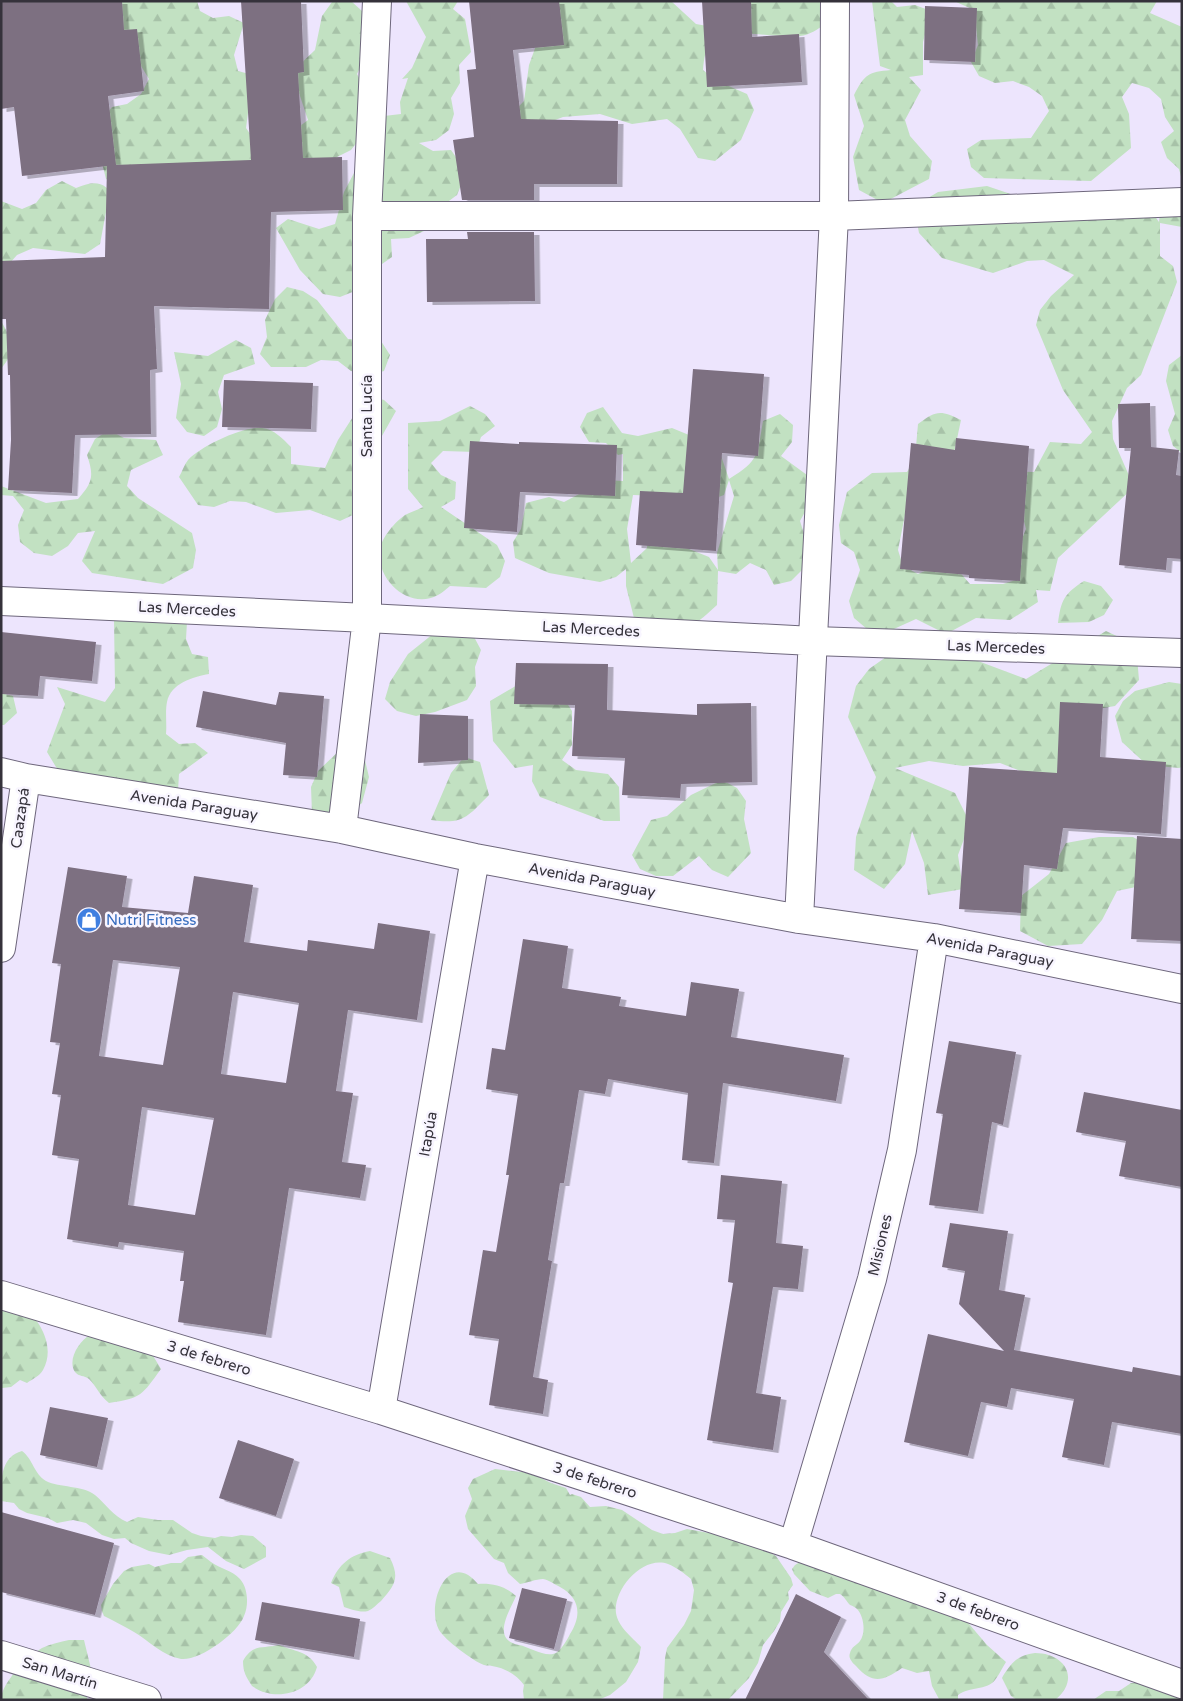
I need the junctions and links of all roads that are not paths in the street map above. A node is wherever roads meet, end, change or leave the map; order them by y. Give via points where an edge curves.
1 (377, 1) edge
2 (835, 1) edge
3 (1182, 202) edge
4 (367, 216) junction
5 (834, 216) junction
6 (1, 601) edge
7 (367, 618) junction
8 (813, 641) junction
9 (1182, 653) edge
10 (14, 775) edge
11 (342, 829) junction
12 (475, 858) junction
13 (799, 919) junction
14 (934, 938) junction
15 (1, 948) edge
16 (1182, 989) edge
17 (1, 1295) edge
18 (381, 1410) junction
19 (793, 1545) junction
20 (1, 1655) edge
21 (1182, 1684) edge
22 (148, 1700) edge

1 - 4 street, Santa Lucía
2 - 5 street
3 - 5 street
4 - 5 street
4 - 7 street, Santa Lucía
5 - 8 street
6 - 7 street, Las Mercedes
7 - 8 street, Las Mercedes
7 - 11 street, Santa Lucía
8 - 9 street, Las Mercedes
8 - 13 street
10 - 11 street, Avenida Paraguay
10 - 15 street, Caazapá
11 - 12 street, Avenida Paraguay
12 - 13 street, Avenida Paraguay
12 - 18 street, Itapúa
13 - 14 street, Avenida Paraguay
14 - 16 street, Avenida Paraguay
14 - 19 street, Misiones via 902,1150 883,1233
17 - 18 street, 3 de febrero
18 - 19 street, 3 de febrero
19 - 21 street, 3 de febrero
20 - 22 street, San Martín

